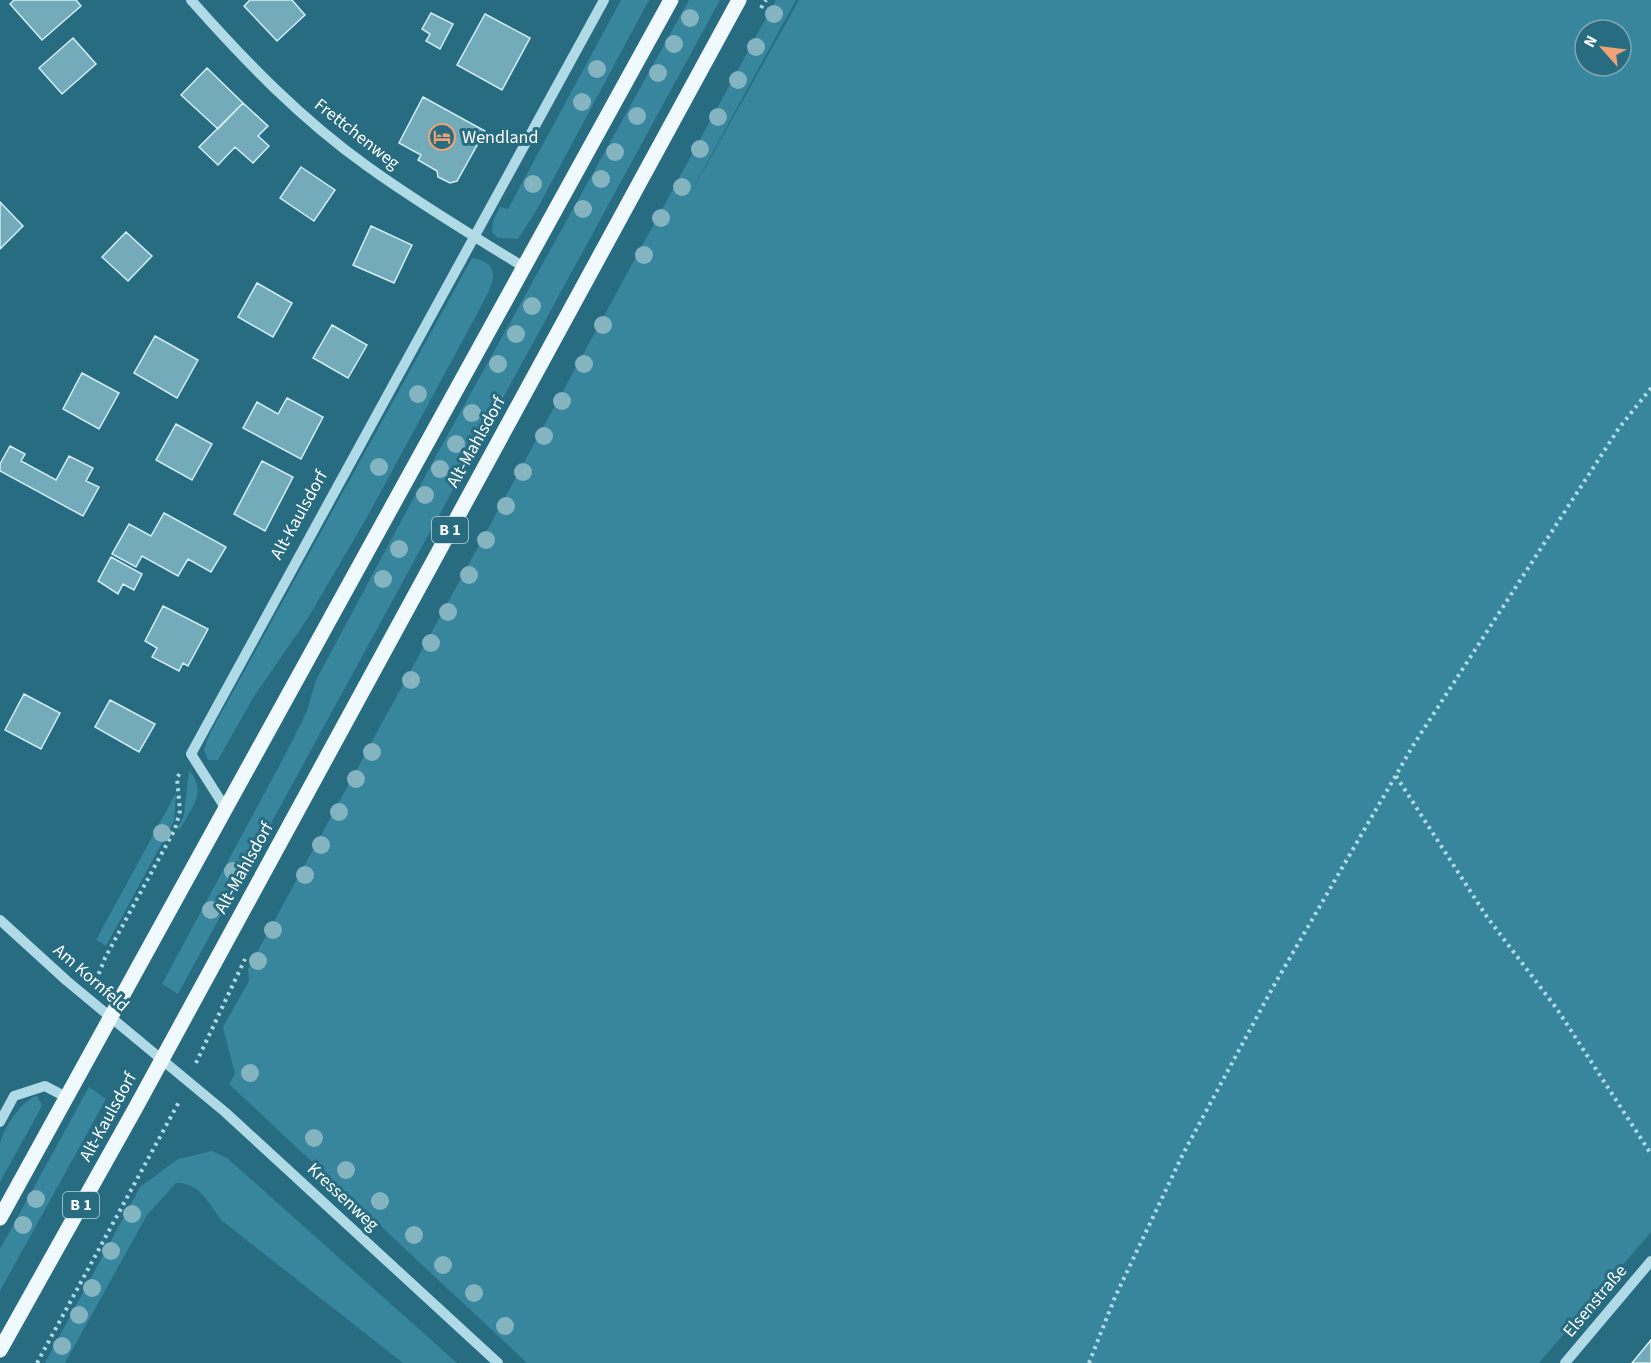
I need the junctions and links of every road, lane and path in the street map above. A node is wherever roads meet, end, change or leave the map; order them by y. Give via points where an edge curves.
1 (191, 0) edge
2 (604, 0) edge
3 (672, 0) edge
4 (740, 0) edge
5 (766, 0) edge
6 (760, 10) dead end
7 (473, 237) junction
8 (524, 267) junction
9 (1651, 388) edge
10 (1396, 776) junction
11 (177, 778) dead end
12 (226, 809) junction
13 (0, 920) edge
14 (110, 949) dead end
15 (248, 954) dead end
16 (110, 1017) junction
17 (161, 1060) junction
18 (188, 1082) junction
19 (66, 1097) junction
20 (0, 1122) edge
21 (1651, 1154) edge
22 (0, 1218) edge
23 (1651, 1260) edge
24 (0, 1350) edge
25 (37, 1363) edge
26 (498, 1363) edge
27 (1089, 1363) edge
28 (1565, 1363) edge

1 - 7 street, Frettchenweg via 294,106 365,165
2 - 7 street
3 - 8 main road
4 - 17 main road, Alt-Mahlsdorf / B 1
5 - 6 path
7 - 8 street, Frettchenweg
7 - 12 street, Alt-Kaulsdorf via 191,754
8 - 12 main road
9 - 10 path via 1619,428
10 - 21 path via 1487,916 1557,1009
10 - 27 path via 1273,987 1183,1154 1115,1297
11 - 14 path via 180,811 175,829
12 - 16 main road
13 - 16 street, Am Kornfeld
15 - 18 path
16 - 17 street, Am Kornfeld
16 - 19 main road
17 - 18 street, Kressenweg
17 - 24 main road, Alt-Kaulsdorf / B 1
18 - 25 path
18 - 26 street, Kressenweg via 302,1181
19 - 20 street via 45,1086 14,1096
19 - 22 main road
23 - 28 street, Elsenstraße

